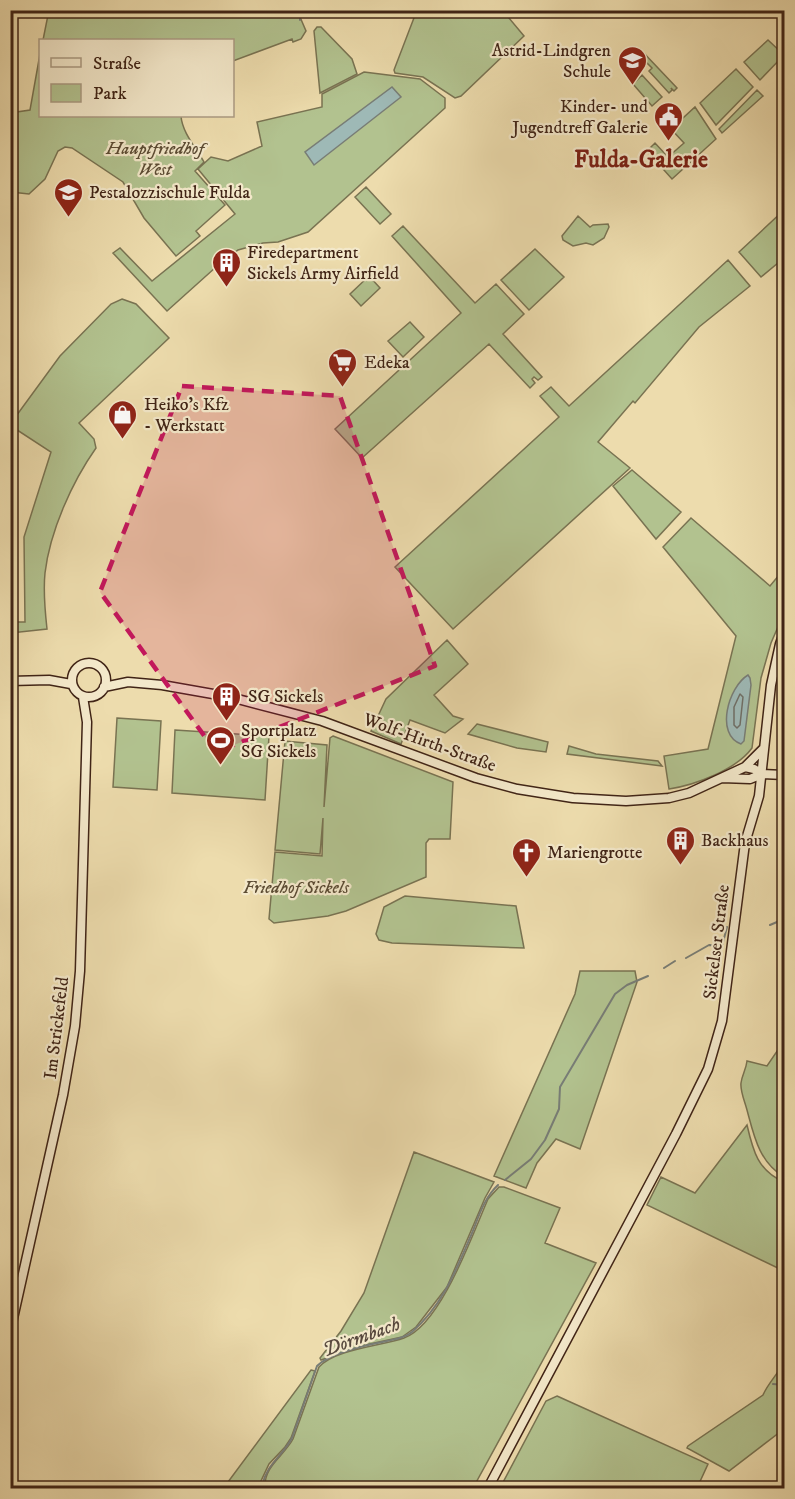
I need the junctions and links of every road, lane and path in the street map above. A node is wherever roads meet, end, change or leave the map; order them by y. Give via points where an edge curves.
1 (784, 633) edge
2 (104, 673) junction
3 (72, 674) junction
4 (49, 680) junction
5 (10, 681) edge
6 (128, 682) junction
7 (72, 684) junction
8 (104, 687) junction
9 (88, 697) junction
10 (764, 748) junction
11 (745, 767) junction
12 (762, 774) junction
13 (784, 775) edge
14 (722, 778) junction
15 (10, 1332) edge
16 (488, 1488) edge

1 - 10 street, Sickelser Straße via 773,675
2 - 3 street via 91,663 80,665
2 - 6 street, Wolf-Hirth-Straße
2 - 8 street
3 - 4 street
3 - 7 street
4 - 5 street
4 - 7 street
6 - 8 street, Wolf-Hirth-Straße
6 - 14 street, Wolf-Hirth-Straße via 196,690 285,710 517,789 607,801 651,800 688,793
7 - 9 street via 75,692
8 - 9 street via 98,695
9 - 15 street, Im Strickefeld via 75,1026
10 - 11 street, Wolf-Hirth-Straße
10 - 12 street, Sickelser Straße
11 - 12 street
11 - 14 street, Wolf-Hirth-Straße
12 - 13 street
12 - 14 street, Wolf-Hirth-Straße via 750,779
12 - 16 street, Sickelser Straße via 745,843 727,994 713,1054 697,1093

